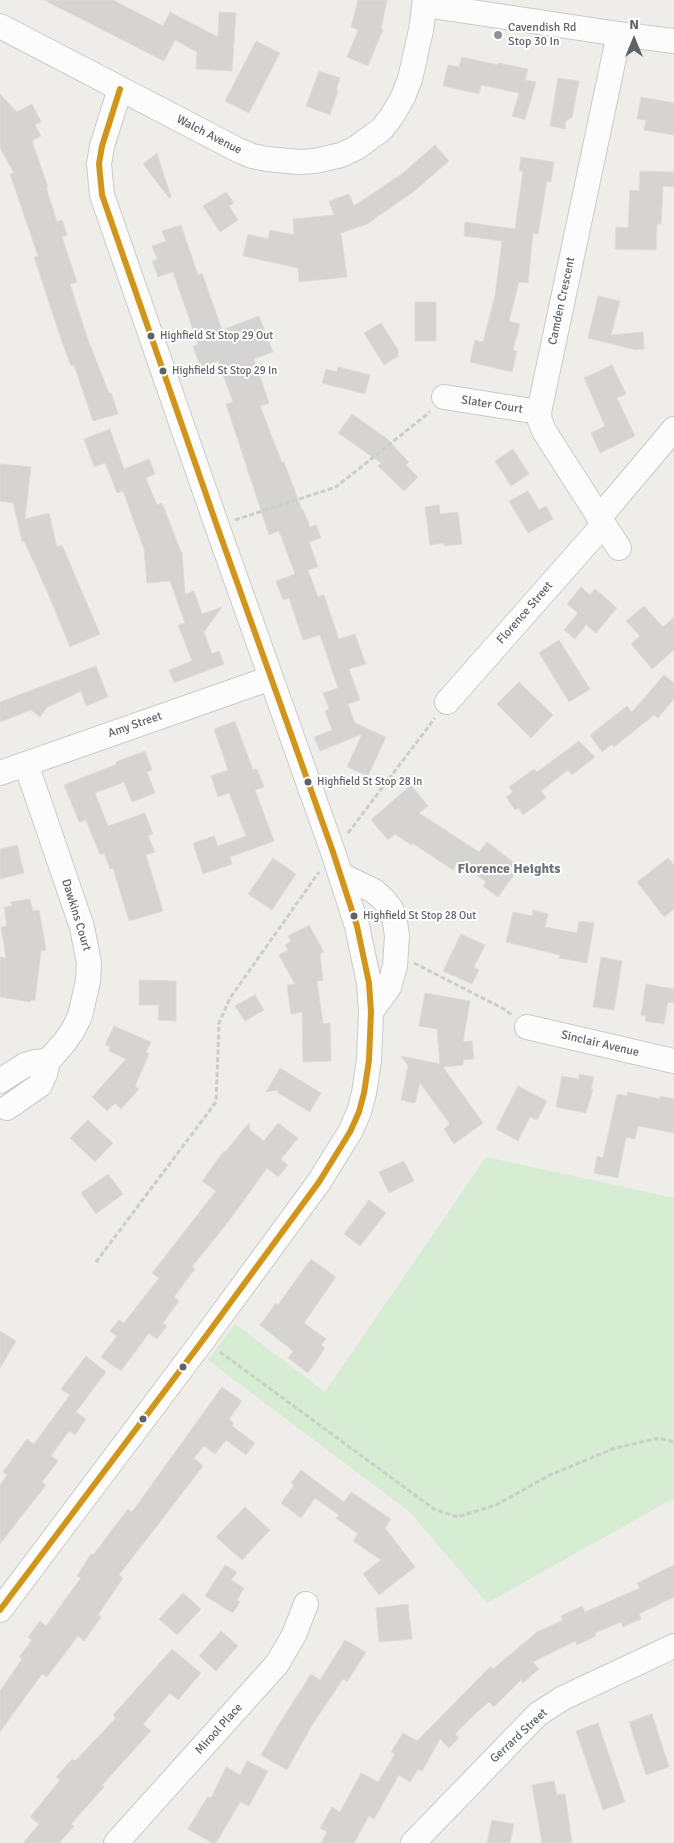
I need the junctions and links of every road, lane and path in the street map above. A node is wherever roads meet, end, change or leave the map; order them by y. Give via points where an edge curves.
1 (425, 2) edge
2 (0, 26) edge
3 (619, 34) junction
4 (674, 41) edge
5 (120, 89) junction
6 (444, 398) joint
7 (539, 412) junction
8 (674, 429) edge
9 (601, 521) junction
10 (217, 526) junction
11 (619, 548) dead end
12 (271, 678) junction
13 (447, 702) joint
14 (26, 764) junction
15 (0, 773) edge
16 (333, 852) junction
17 (341, 875) junction
18 (423, 968) dead end
19 (371, 1012) junction
20 (527, 1027) joint
21 (674, 1060) edge
22 (48, 1061) junction
23 (0, 1081) edge
24 (7, 1108) dead end
25 (96, 1262) dead end
26 (203, 1340) junction
27 (674, 1442) edge
28 (306, 1604) dead end
29 (0, 1610) edge
30 (674, 1646) edge
31 (116, 1843) edge
32 (413, 1843) edge

1 - 3 street
1 - 5 street, Walch Avenue via 410,79 399,103 382,129 341,155 299,162 252,156
2 - 5 street, Walch Avenue
3 - 4 street
3 - 7 street, Camden Crescent
5 - 10 street via 102,146 99,164 102,195
6 - 7 street, Slater Court
6 - 10 path via 336,487
7 - 9 street via 544,431
8 - 9 street, Florence Street
9 - 11 street
9 - 13 street, Florence Street
10 - 12 street
12 - 14 street, Amy Street
12 - 16 street
13 - 16 path
14 - 15 street, Amy Street
14 - 22 street, Dawkins Court via 82,927 89,963 80,1016 64,1043
16 - 17 street
16 - 25 path via 230,998 219,1023 216,1102
17 - 19 street via 365,956
17 - 19 street via 374,891 391,909 395,922 395,966 388,987
18 - 20 path via 504,1009
19 - 26 street via 364,1093 350,1132 319,1182
20 - 21 street, Sinclair Avenue
22 - 23 street via 25,1065
22 - 24 street, Dawkins Court via 40,1086
26 - 27 path via 434,1510 457,1517 496,1505 550,1475 615,1448 659,1438
26 - 29 street
28 - 31 street, Mirool Place via 294,1635 277,1664
30 - 32 street, Gerrard Street via 563,1698 538,1714

